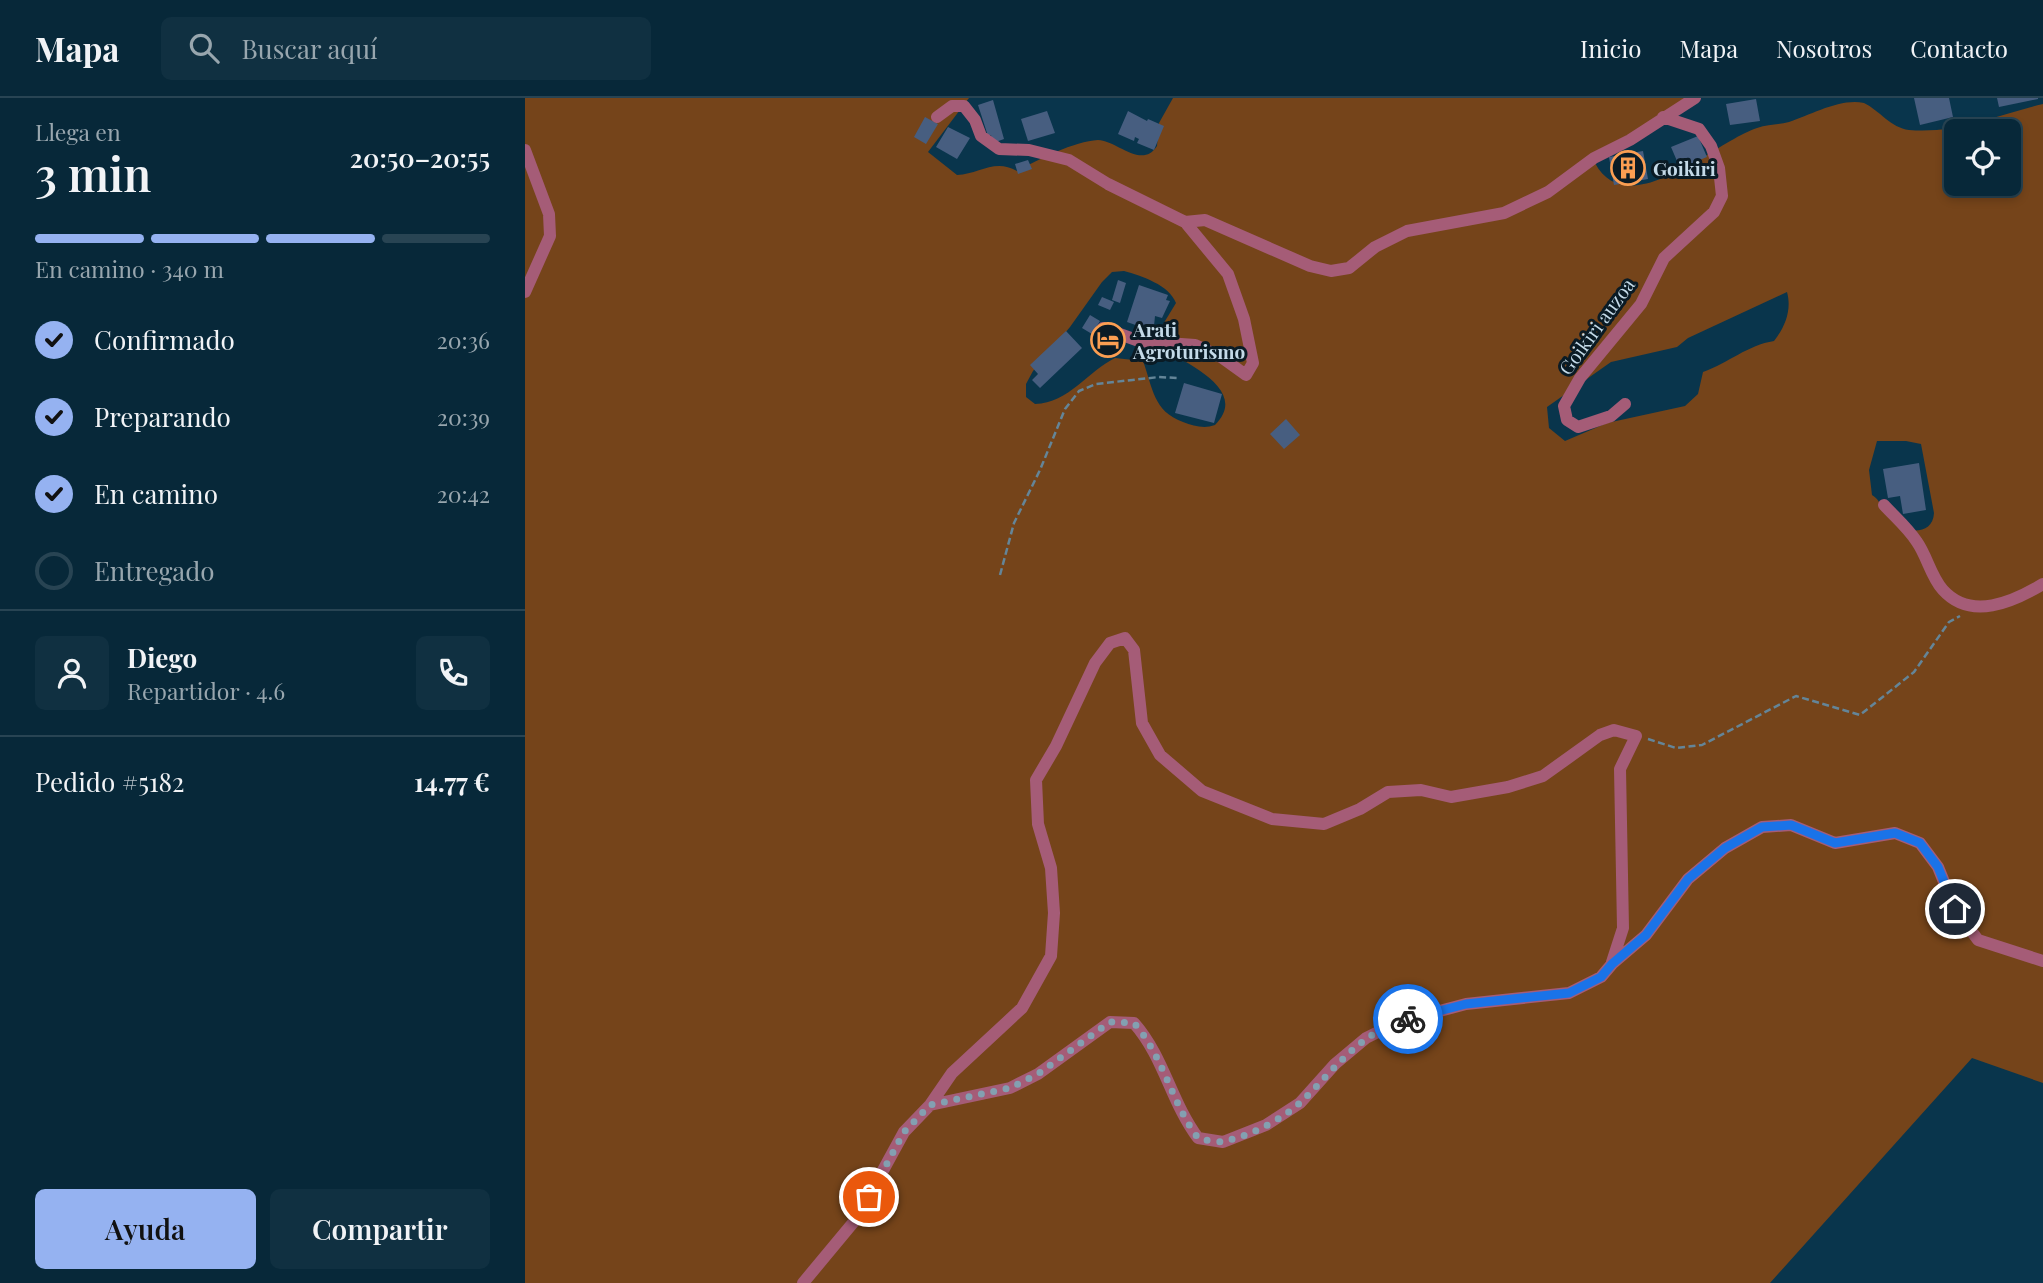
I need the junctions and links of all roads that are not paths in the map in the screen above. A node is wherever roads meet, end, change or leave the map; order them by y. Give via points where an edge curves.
1 (1695, 98) edge
2 (937, 117) dead end
3 (1663, 117) junction
4 (525, 150) edge
5 (1185, 222) junction
6 (525, 292) edge
7 (1103, 328) dead end
8 (1626, 404) dead end
9 (1884, 505) dead end
10 (2043, 584) edge
11 (2043, 961) edge
12 (1612, 964) junction
13 (930, 1105) junction
14 (803, 1283) edge

1 - 3 street
2 - 5 street via 952,106 964,106 981,136 999,149 1030,150 1069,160
3 - 5 street via 1548,192 1504,213 1407,231 1375,247 1349,268 1331,271 1310,266 1205,220
3 - 8 street, Goikiri auzoa via 1699,129 1719,168 1722,196 1714,212 1664,258 1641,303 1580,378 1564,406 1567,420 1578,427 1611,416
4 - 6 street via 549,214 550,236
5 - 7 street via 1229,274 1252,363 1246,375 1195,345 1139,341
9 - 10 street via 1916,541 1942,589 1960,604 1986,607
11 - 12 street via 1978,940 1955,909 1938,867 1920,843 1895,833 1835,843 1791,825 1762,827 1725,848 1688,879 1646,935
12 - 13 street via 1601,977 1569,993 1466,1004 1398,1022 1366,1038 1300,1103 1266,1125 1223,1142 1198,1138 1185,1121 1154,1048 1134,1023 1110,1022 1038,1074 1010,1088
12 - 13 street via 1623,928 1620,769 1636,736 1614,730 1600,735 1543,776 1508,787 1451,797 1421,790 1388,792 1324,824 1272,819 1202,791 1160,755 1142,723 1134,650 1125,638 1110,643 1095,663 1036,780 1038,824 1051,868 1051,956 1022,1008 952,1073
13 - 14 street via 904,1132 856,1218

